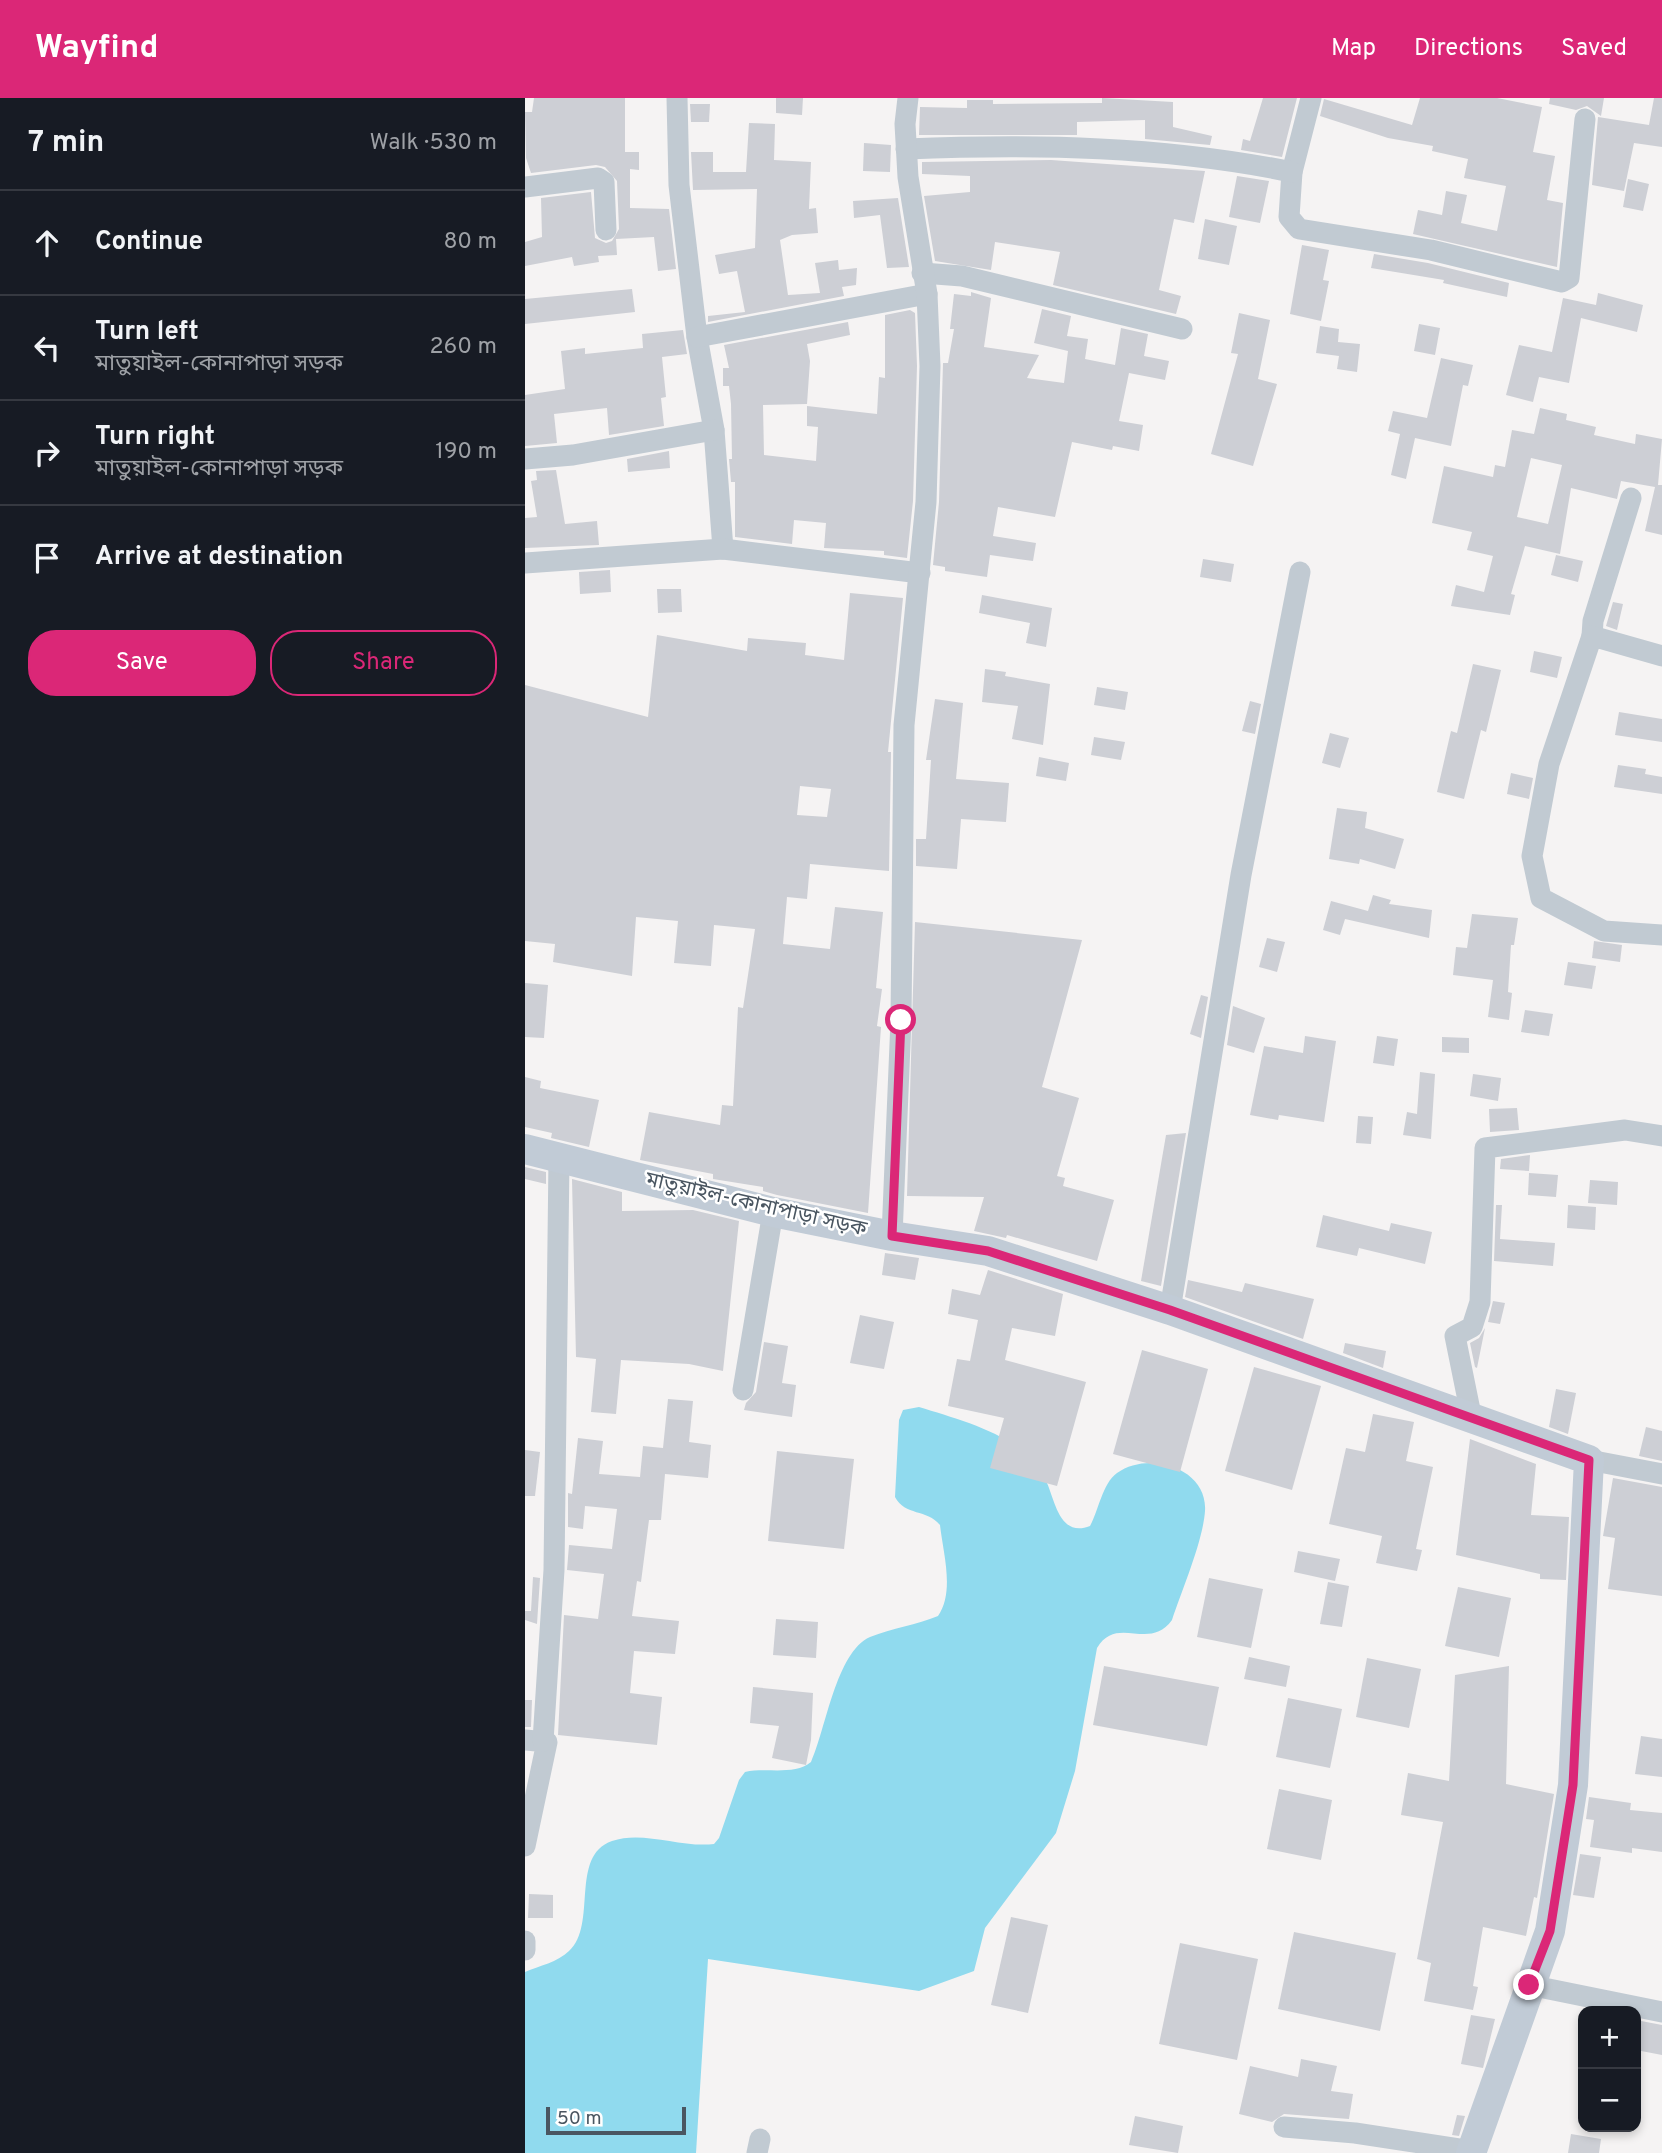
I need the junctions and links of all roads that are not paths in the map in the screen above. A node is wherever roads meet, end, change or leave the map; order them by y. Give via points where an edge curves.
1 (677, 98) edge
2 (908, 98) edge
3 (1311, 98) edge
4 (1585, 119) dead end
5 (906, 149) junction
6 (1292, 172) junction
7 (525, 187) edge
8 (606, 230) dead end
9 (925, 283) junction
10 (1182, 329) dead end
11 (697, 337) junction
12 (714, 430) junction
13 (525, 459) edge
14 (1631, 498) dead end
15 (723, 549) junction
16 (525, 562) edge
17 (1300, 572) dead end
18 (920, 573) junction
19 (1592, 636) junction
20 (1662, 656) edge
21 (1662, 934) edge
22 (1662, 1136) edge
23 (525, 1149) edge
24 (559, 1157) junction
25 (773, 1212) junction
26 (892, 1236) junction
27 (1170, 1310) junction
28 (743, 1390) dead end
29 (1471, 1415) junction
30 (1589, 1460) junction
31 (1662, 1474) edge
32 (534, 1741) edge
33 (525, 1846) edge
34 (525, 1941) edge
35 (526, 1950) edge
36 (1529, 1985) junction
37 (1662, 2012) edge
38 (1284, 2127) dead end
39 (1472, 2152) edge

1 - 11 street via 679,185
2 - 5 street
3 - 6 street
4 - 6 street via 1569,278 1562,282 1431,250 1299,229 1289,217
5 - 6 street via 999,145 1158,151
5 - 9 street
7 - 8 street via 598,178 604,182
9 - 10 street via 962,276
9 - 11 street
9 - 18 street via 928,446
11 - 12 street
12 - 13 street
12 - 15 street
14 - 19 street
15 - 16 street
15 - 18 street
17 - 27 street via 1241,875
18 - 26 street via 904,725 901,1020
19 - 20 street
19 - 21 street via 1549,764 1532,856 1541,898 1604,931
22 - 29 street via 1625,1130 1485,1147 1480,1302 1472,1327 1455,1336
23 - 24 main road, মাতুয়াইল-কোনাপাড়া সড়ক
24 - 25 main road, মাতুয়াইল-কোনাপাড়া সড়ক
24 - 32 street via 554,1570
25 - 26 main road, মাতুয়াইল-কোনাপাড়া সড়ক
25 - 28 street
26 - 27 main road, মাতুয়াইল-কোনাপাড়া সড়ক via 988,1251
27 - 29 main road, মাতুয়াইল-কোনাপাড়া সড়ক
29 - 30 main road, মাতুয়াইল-কোনাপাড়া সড়ক
30 - 31 street
30 - 36 main road via 1573,1785 1550,1931
32 - 33 street via 547,1742
34 - 35 street
36 - 37 street
36 - 39 main road
38 - 39 street

